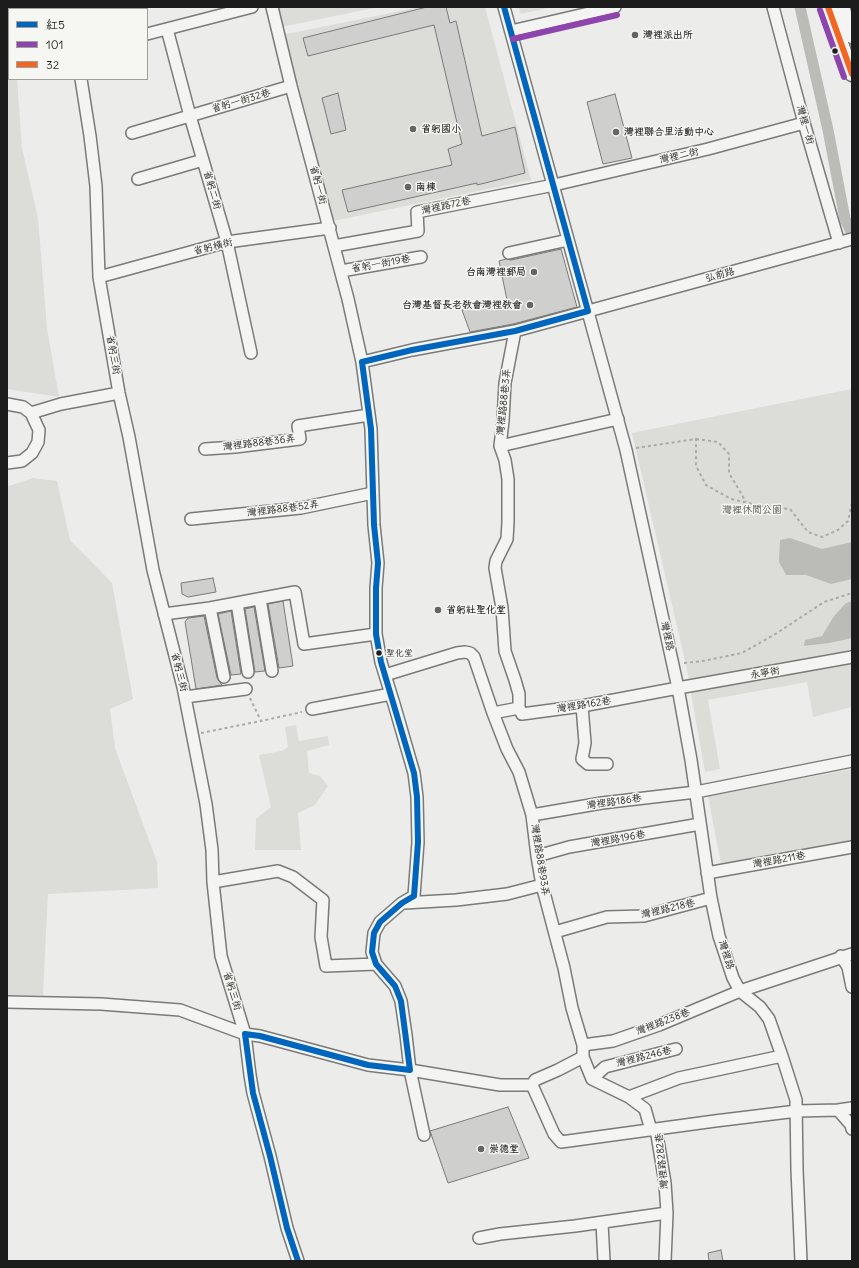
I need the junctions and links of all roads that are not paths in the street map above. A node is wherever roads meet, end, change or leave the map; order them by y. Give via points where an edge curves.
1 (252, 7) edge
2 (272, 7) edge
3 (504, 7) edge
4 (615, 7) edge
5 (773, 7) edge
6 (828, 7) edge
7 (842, 7) edge
8 (167, 28) junction
9 (511, 31) junction
10 (148, 34) edge
11 (852, 36) edge
12 (852, 74) edge
13 (81, 80) edge
14 (291, 86) junction
15 (190, 116) junction
16 (804, 123) junction
17 (132, 133) dead end
18 (203, 160) junction
19 (138, 179) dead end
20 (554, 185) junction
21 (330, 228) junction
22 (852, 239) edge
23 (568, 240) junction
24 (227, 242) junction
25 (839, 243) junction
26 (334, 246) junction
27 (509, 254) dead end
28 (421, 256) dead end
29 (341, 271) junction
30 (99, 278) junction
31 (588, 311) junction
32 (515, 331) junction
33 (251, 353) dead end
34 (362, 362) junction
35 (119, 393) junction
36 (7, 404) edge
37 (31, 413) junction
38 (369, 415) junction
39 (618, 419) junction
40 (500, 446) junction
41 (205, 449) dead end
42 (7, 463) edge
43 (373, 493) junction
44 (191, 519) dead end
45 (260, 599) junction
46 (237, 603) junction
47 (210, 608) junction
48 (164, 614) junction
49 (376, 634) junction
50 (852, 658) edge
51 (272, 671) dead end
52 (248, 672) dead end
53 (385, 675) junction
54 (224, 677) dead end
55 (678, 688) junction
56 (246, 689) road end
57 (391, 694) junction
58 (185, 698) junction
59 (582, 706) junction
60 (519, 708) junction
61 (312, 710) road end
62 (493, 713) junction
63 (852, 761) edge
64 (607, 764) dead end
65 (696, 792) junction
66 (532, 815) junction
67 (700, 824) junction
68 (852, 847) edge
69 (537, 856) junction
70 (707, 873) junction
71 (214, 882) junction
72 (542, 885) junction
73 (711, 898) junction
74 (402, 903) junction
75 (555, 932) junction
76 (846, 955) edge
77 (376, 964) junction
78 (852, 987) edge
79 (740, 991) junction
80 (7, 1002) edge
81 (245, 1034) junction
82 (583, 1045) junction
83 (676, 1049) dead end
84 (782, 1056) junction
85 (583, 1057) junction
86 (410, 1070) junction
87 (592, 1079) junction
88 (532, 1085) junction
89 (629, 1097) junction
90 (852, 1108) edge
91 (838, 1110) junction
92 (797, 1111) junction
93 (852, 1128) edge
94 (654, 1130) junction
95 (424, 1135) dead end
96 (666, 1214) junction
97 (602, 1223) junction
98 (479, 1238) dead end
99 (298, 1261) edge
100 (604, 1261) edge
101 (665, 1261) edge
102 (801, 1261) edge

1 - 8 street
2 - 14 street, 省躬一街
3 - 9 street, 灣裡路
4 - 9 street
5 - 16 street, 灣裡一街
6 - 12 main road
7 - 11 main road
8 - 10 street
8 - 15 street, 省躬二街
9 - 20 street, 灣裡路
13 - 30 street, 省躬三街 via 96,186
14 - 15 street, 省躬一街32巷
14 - 21 street, 省躬一街
15 - 17 street, 省躬一街32巷
15 - 18 street, 省躬二街
16 - 20 street, 灣裡二街 via 708,149
16 - 25 street, 灣裡一街
18 - 19 street
18 - 24 street, 省躬二街
20 - 23 street, 灣裡路
20 - 26 street, 灣裡路72巷 via 417,212 418,231
21 - 24 street, 省躬橫街
21 - 26 street, 省躬一街
22 - 25 street, 弘前路
23 - 27 street
23 - 31 street, 灣裡路
24 - 30 street, 省躬橫街
24 - 33 street, 省躬二街
25 - 31 street, 弘前路
26 - 29 street, 省躬一街
28 - 29 street, 省躬一街19巷
29 - 34 street, 省躬一街
30 - 35 street, 省躬三街
31 - 32 street, 弘前路
31 - 39 street, 灣裡路
32 - 34 street, 弘前路
32 - 40 street, 灣裡路88巷3弄 via 505,383
34 - 38 street, 省躬一街
35 - 37 street via 61,404
35 - 48 street, 省躬三街
36 - 37 street via 22,407
37 - 42 street via 39,430 38,442 32,453 22,461
38 - 41 street, 灣裡路88巷36弄 via 298,426 300,439
38 - 43 street, 省躬一街
39 - 40 street
39 - 55 street, 灣裡路
40 - 60 street, 灣裡路88巷3弄 via 508,479 508,522 507,539 495,568 502,608 505,651 519,694
43 - 44 street, 灣裡路88巷52弄 via 301,508
43 - 49 street, 省躬一街 via 378,563
45 - 46 street
45 - 49 street via 295,592 304,644
45 - 51 street
46 - 47 street
46 - 52 street
47 - 48 street
47 - 54 street
48 - 58 street, 省躬三街
49 - 53 street, 省躬一街
50 - 55 street, 永寧街
53 - 57 street, 省躬一街
53 - 62 street, 灣裡路88巷93弄 via 458,653 470,653 474,657
55 - 59 street, 灣裡路162巷
55 - 65 street, 灣裡路
56 - 58 street
57 - 61 street
57 - 74 street, 省躬一街 via 414,773 417,797 418,842 414,896
58 - 71 street, 省躬三街 via 206,804
59 - 60 street, 灣裡路162巷 via 522,714
59 - 64 street via 585,743 582,759 588,764
60 - 62 street, 灣裡路162巷
62 - 66 street, 灣裡路88巷93弄 via 519,772
63 - 65 street, 灣裡路186巷
65 - 66 street, 灣裡路186巷 via 602,803
65 - 67 street, 灣裡路
66 - 69 street, 灣裡路88巷93弄
67 - 69 street, 灣裡路196巷 via 569,847
67 - 70 street, 灣裡路
68 - 70 street, 灣裡路211巷
69 - 72 street, 灣裡路88巷93弄
70 - 73 street, 灣裡路
71 - 77 street via 278,871 293,877 323,900 321,937 326,966
71 - 81 street, 省躬三街 via 221,956
72 - 74 street via 507,894
72 - 75 street, 灣裡路88巷93弄
73 - 75 street, 灣裡路218巷 via 644,916 607,917
73 - 79 street, 灣裡路 via 722,944
74 - 77 street via 380,922 374,933 372,952
75 - 82 street, 灣裡路88巷93弄
76 - 78 street
76 - 79 street, 灣裡路238巷
77 - 86 street via 395,986 401,1000
79 - 82 street, 灣裡路238巷 via 613,1041
79 - 84 street, 灣裡路 via 764,1012
80 - 81 street via 101,1004 180,1010
81 - 86 street via 368,1065
81 - 99 street, 省躬三街 via 253,1093 287,1228
82 - 85 street, 灣裡路88巷93弄
83 - 87 street, 灣裡路246巷 via 605,1067
84 - 89 street via 679,1078
84 - 92 street, 灣裡路
85 - 87 street, 灣裡路88巷93弄
85 - 88 street via 535,1080
86 - 88 street via 500,1085
86 - 95 street
87 - 89 street
88 - 94 street via 554,1134 561,1142
89 - 94 street via 645,1109
90 - 91 street, 灣裡路282巷
91 - 92 street, 灣裡路282巷
91 - 93 street
92 - 94 street, 灣裡路282巷
92 - 102 street, 灣裡路
94 - 96 street, 灣裡路282巷 via 665,1183
96 - 97 street
96 - 101 street, 灣裡路282巷
97 - 98 street
97 - 100 street

